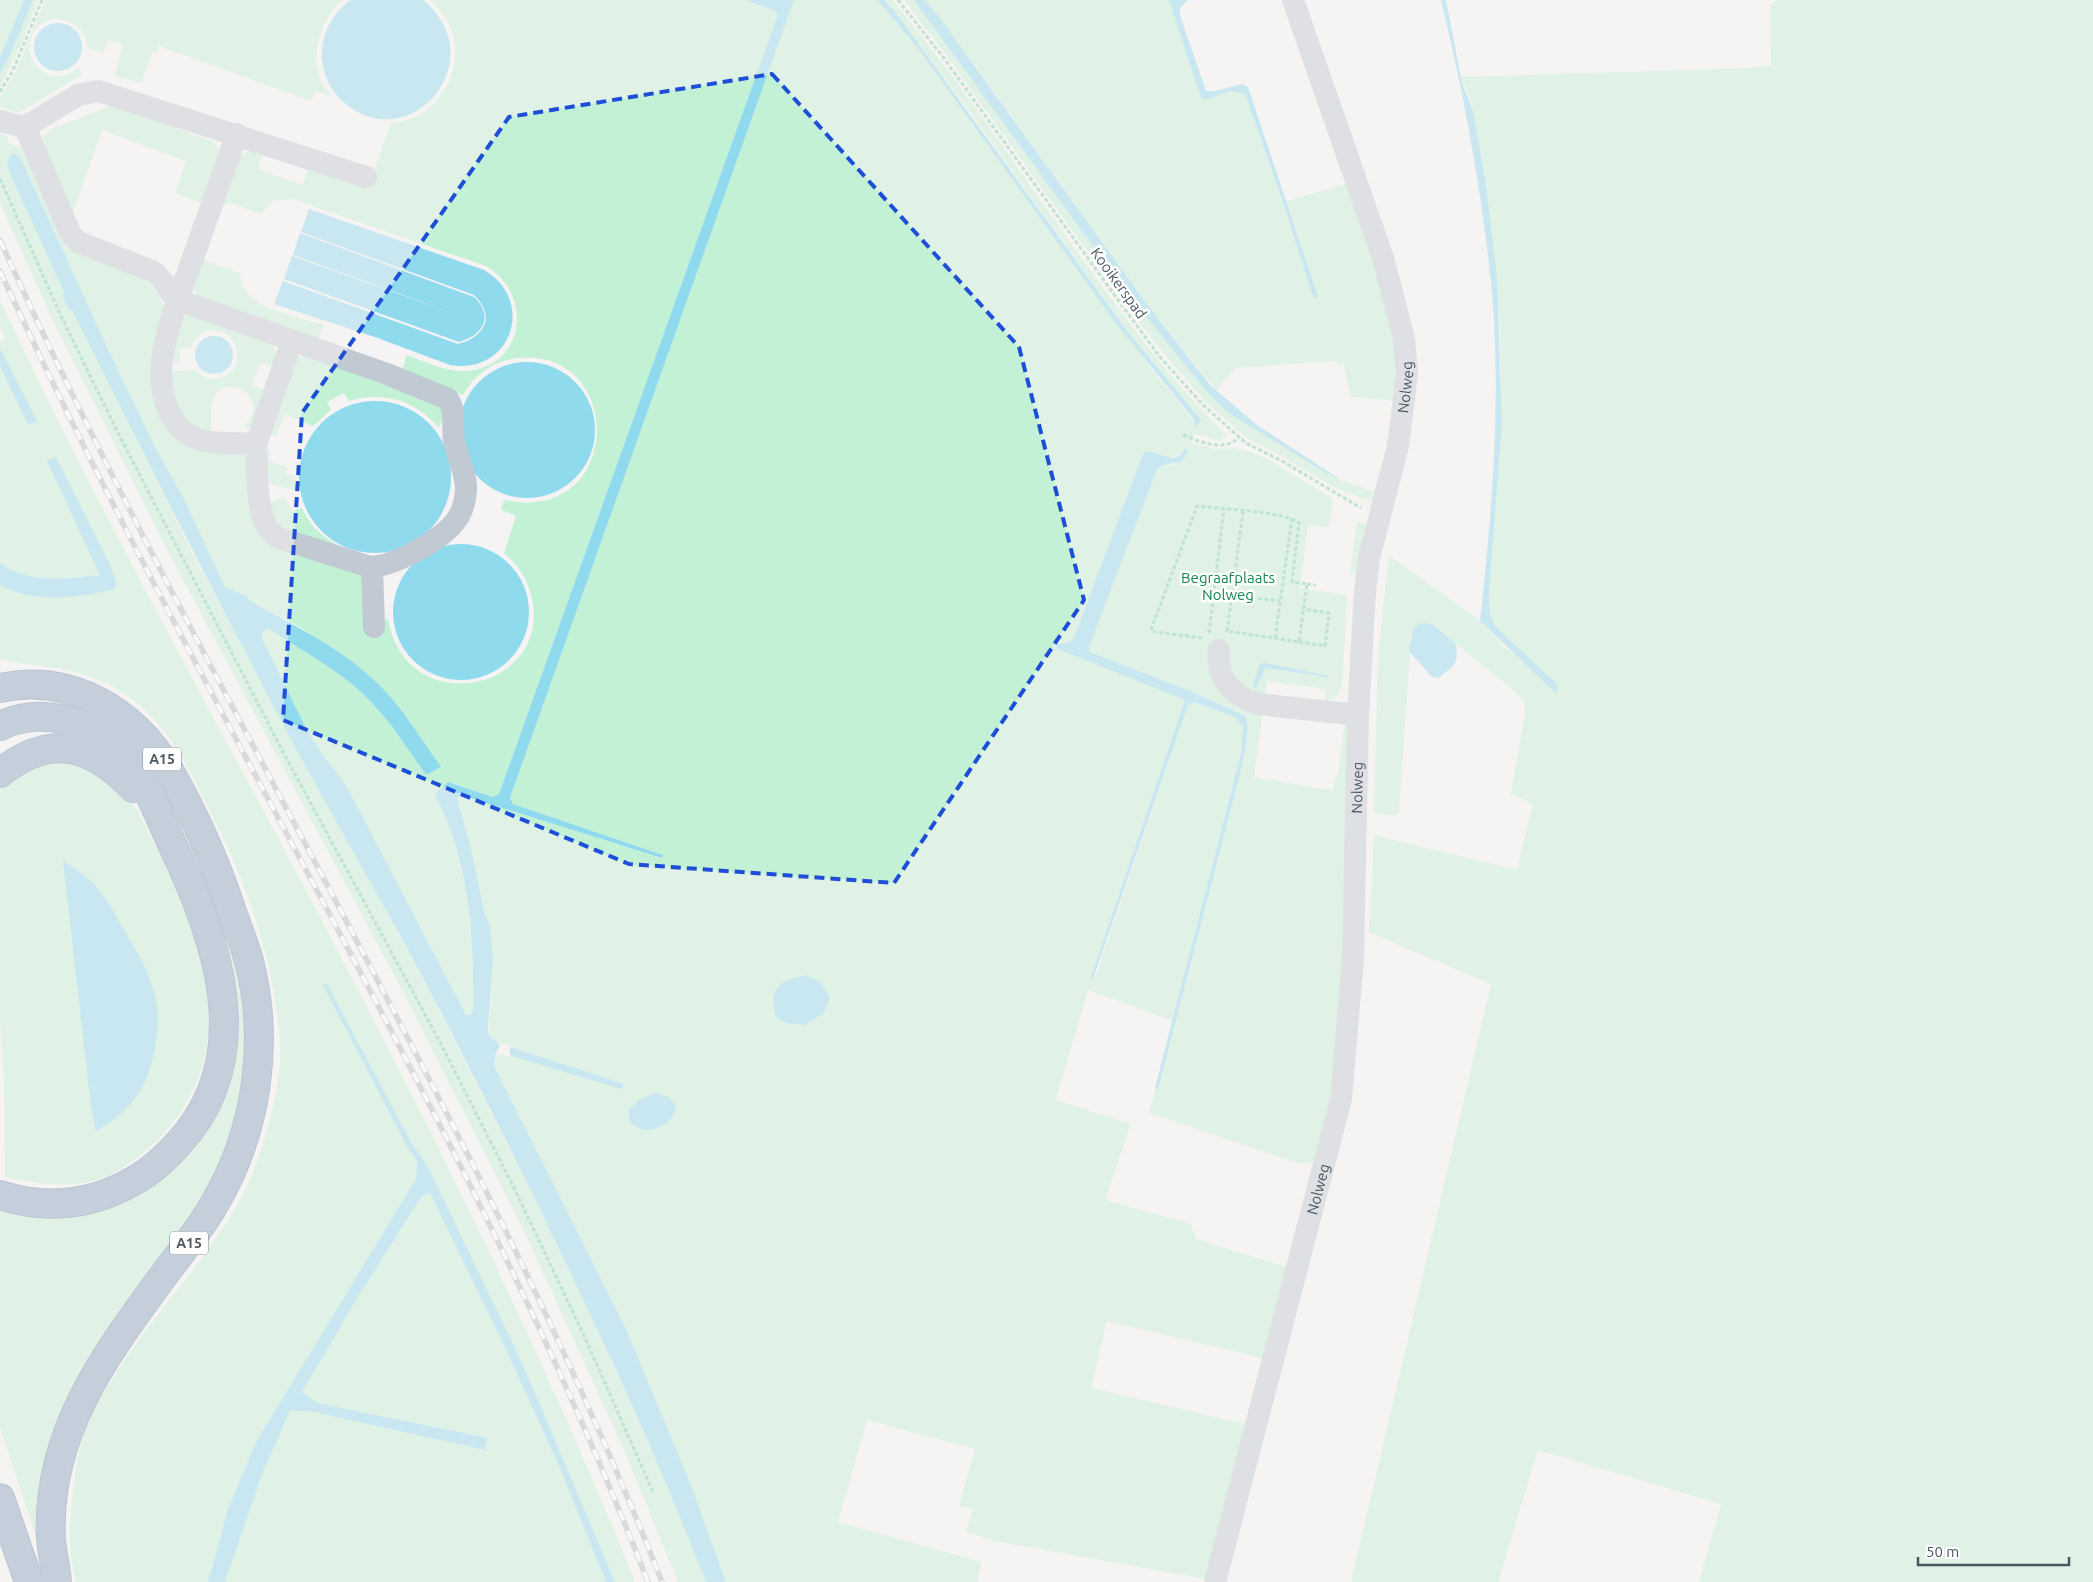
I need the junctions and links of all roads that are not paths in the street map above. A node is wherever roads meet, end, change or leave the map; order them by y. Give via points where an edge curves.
1 (1293, 0) edge
2 (13, 124) edge
3 (237, 134) junction
4 (366, 177) dead end
5 (178, 300) junction
6 (292, 340) junction
7 (256, 444) junction
8 (372, 567) junction
9 (374, 627) dead end
10 (1219, 650) dead end
11 (0, 668) edge
12 (33, 684) junction
13 (0, 688) edge
14 (1358, 715) junction
15 (0, 726) edge
16 (0, 773) edge
17 (160, 817) junction
18 (0, 1195) edge
19 (0, 1498) edge
20 (29, 1582) edge
21 (57, 1582) edge
22 (1215, 1582) edge

1 - 14 street, Nolweg via 1383,258 1404,339 1408,374 1398,446 1369,558
2 - 3 street via 78,95 98,91
2 - 5 street via 73,238 152,271 162,278
3 - 4 street
3 - 5 street
5 - 6 street
5 - 7 street via 162,360 163,391 172,418 189,436
6 - 7 street
6 - 8 street via 443,396 451,403 453,437 466,483 461,512 453,525 422,547
7 - 8 street via 262,515 268,530 279,538
8 - 9 street
10 - 14 street via 1218,663 1223,678 1246,700
11 - 12 highway, A15
12 - 13 highway, A15
12 - 21 highway, A15 via 81,692 110,708 139,730 164,763 208,847 223,885 248,960 259,1023 256,1084 241,1150 228,1178 189,1242 109,1350 88,1384 70,1424 51,1511 51,1541
14 - 22 street, Nolweg via 1354,959 1341,1099
15 - 17 highway, A15 via 12,720 48,717 81,725 102,736 131,764
16 - 17 highway, A15 via 16,760 33,753 51,748 73,749 111,766
17 - 18 highway, A15 via 201,911 222,990 225,1022 222,1054 204,1108 190,1132 171,1152 151,1171 122,1188 72,1203 53,1204
19 - 20 highway

